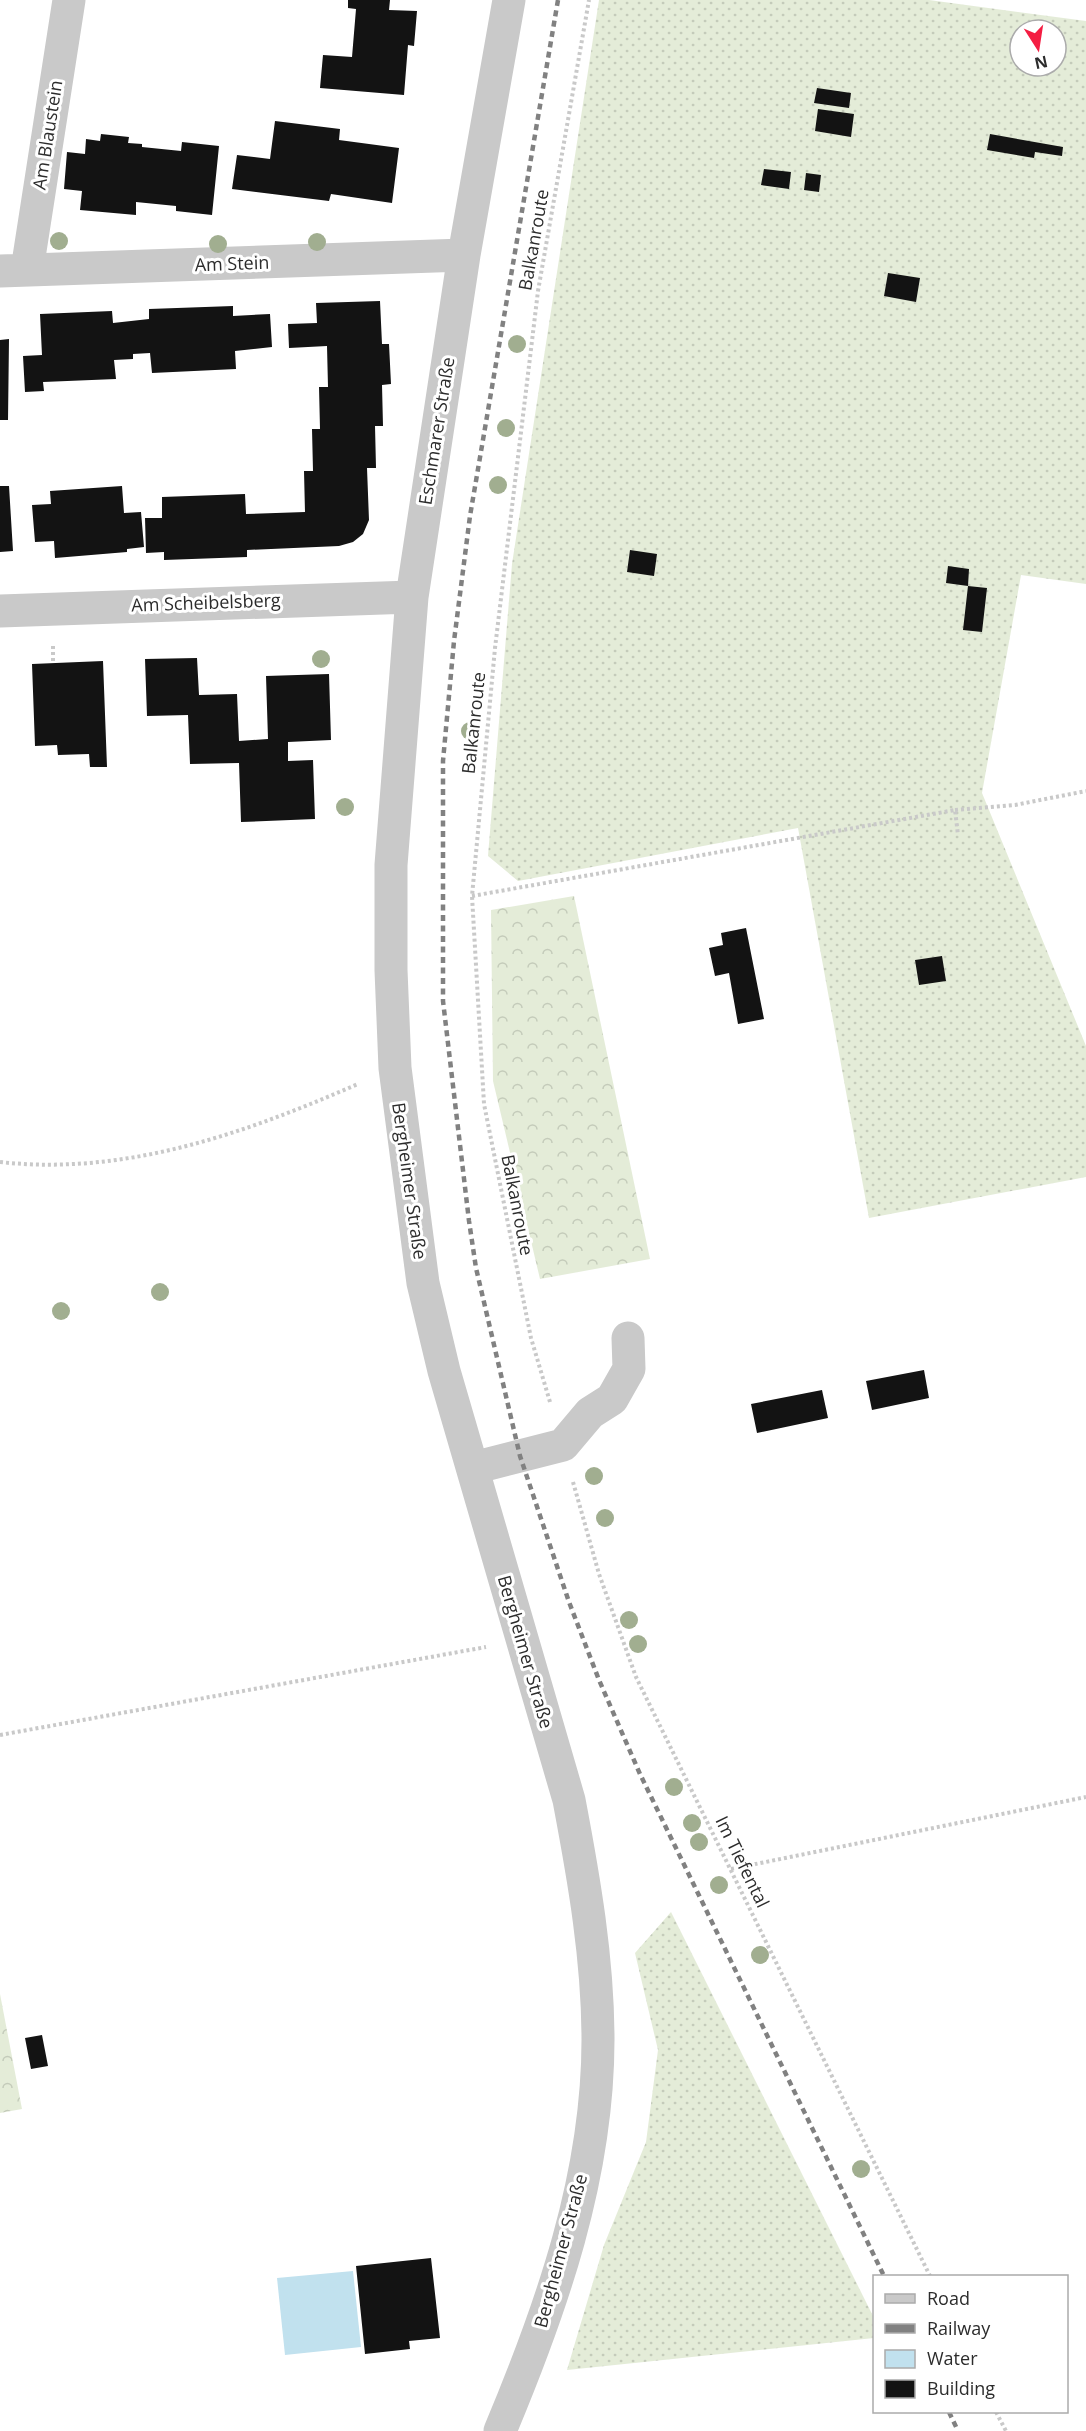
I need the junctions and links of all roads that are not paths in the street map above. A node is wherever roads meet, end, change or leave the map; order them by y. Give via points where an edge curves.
1 (69, 0) edge
2 (509, 0) edge
3 (464, 255) junction
4 (14, 270) edge
5 (412, 597) junction
6 (0, 611) edge
7 (391, 865) joint
8 (628, 1338) dead end
9 (473, 1468) junction
10 (500, 2431) edge

1 - 4 street, Am Blaustein
2 - 3 street, Eschmarer Straße
3 - 4 street, Am Stein
3 - 5 street, Eschmarer Straße
5 - 6 street, Am Scheibelsberg
5 - 7 street, Eschmarer Straße
7 - 9 street, Bergheimer Straße via 395,1068 408,1185 423,1283
8 - 9 street via 628,1369 612,1399 590,1413 563,1445
9 - 10 street, Bergheimer Straße via 568,1800 594,1967 598,2041 591,2130 576,2209 552,2297

